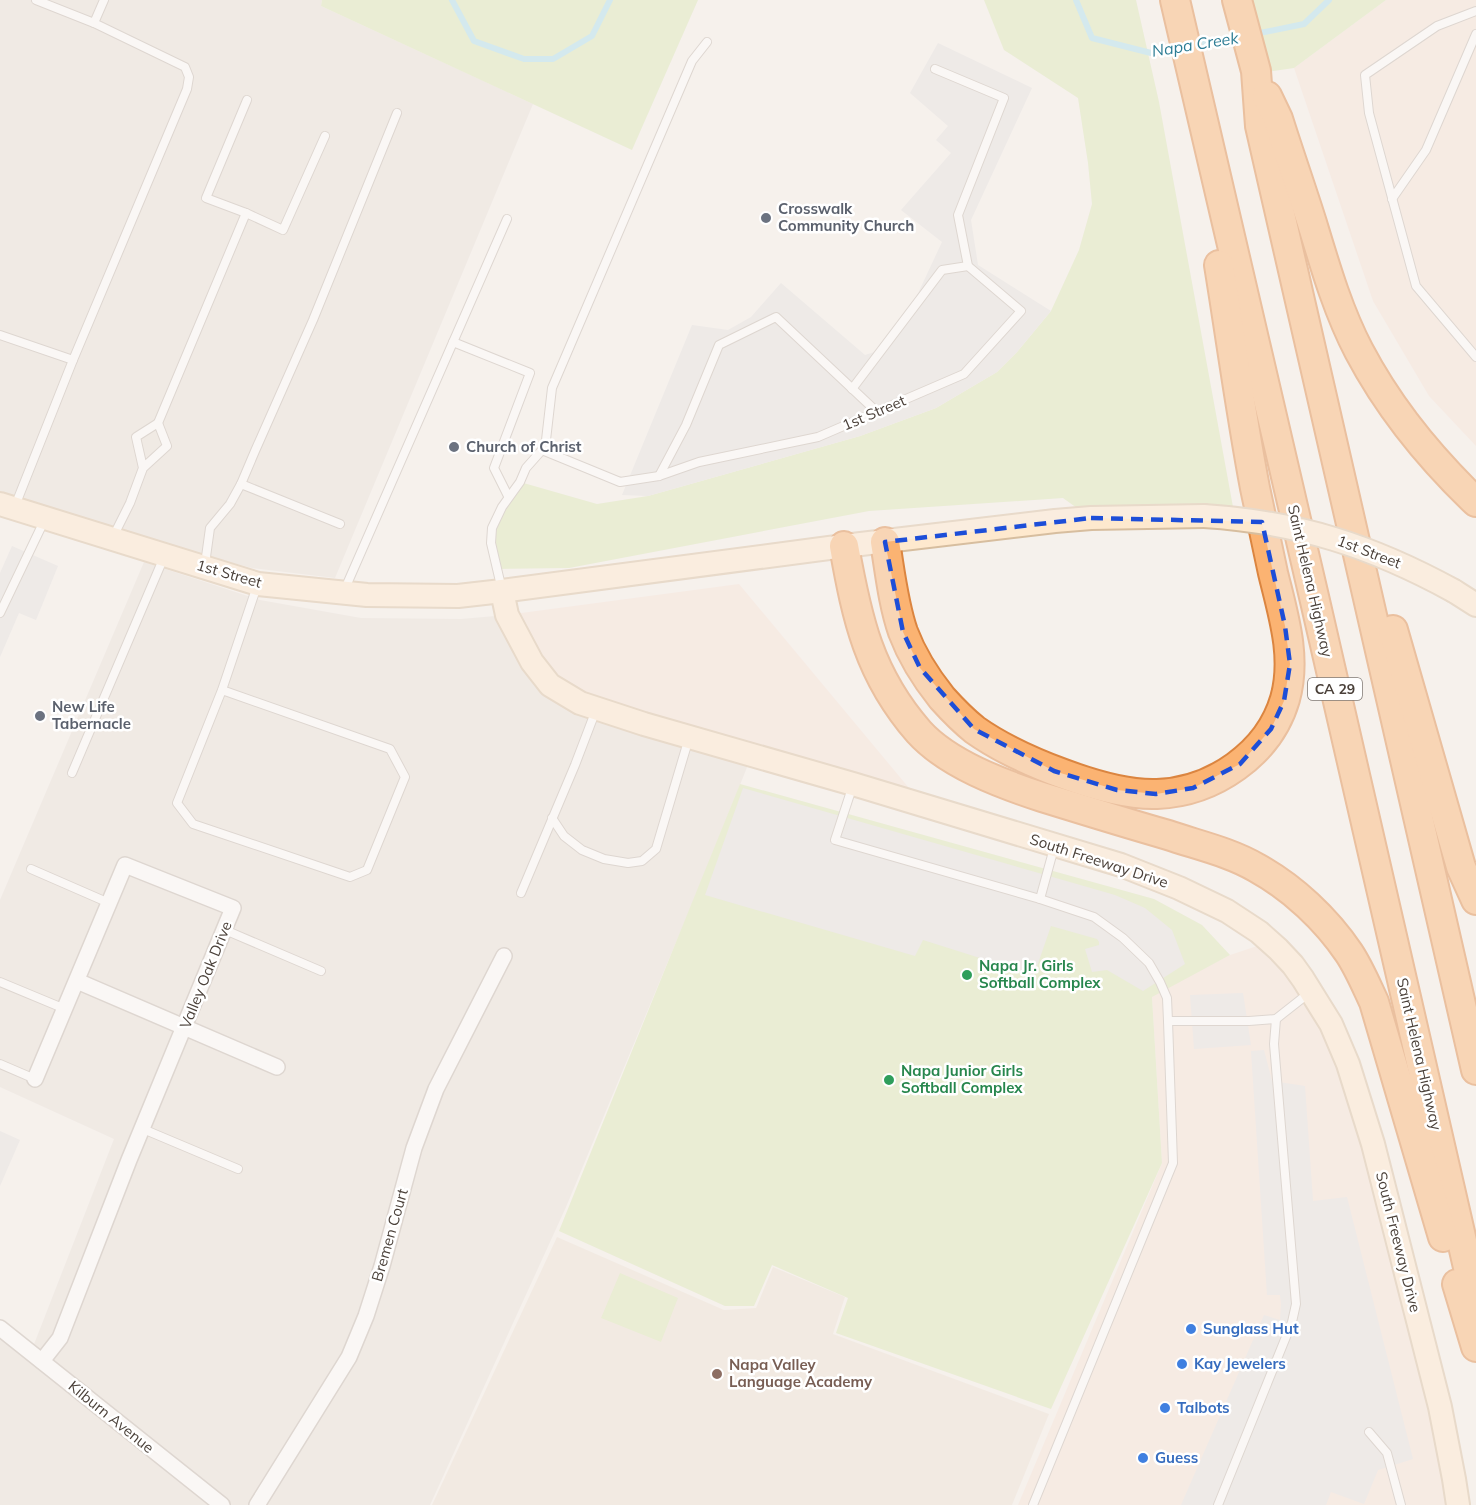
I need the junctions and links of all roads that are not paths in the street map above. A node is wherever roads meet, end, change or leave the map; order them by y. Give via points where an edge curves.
1 (36, 0) edge
2 (104, 0) edge
3 (1174, 0) edge
4 (1237, 0) edge
5 (1476, 11) edge
6 (94, 23) junction
7 (1476, 34) edge
8 (707, 42) dead end
9 (935, 69) dead end
10 (1256, 71) junction
11 (1192, 76) junction
12 (247, 100) dead end
13 (396, 113) dead end
14 (325, 135) dead end
15 (1392, 199) junction
16 (246, 213) junction
17 (507, 219) dead end
18 (968, 266) junction
19 (0, 335) edge
20 (453, 342) junction
21 (1476, 357) edge
22 (73, 360) junction
23 (1318, 382) junction
24 (852, 389) junction
25 (877, 412) junction
26 (158, 423) junction
27 (542, 450) junction
28 (143, 468) junction
29 (659, 476) junction
30 (241, 484) junction
31 (508, 496) junction
32 (1476, 502) edge
33 (7, 506) edge
34 (45, 518) junction
35 (340, 524) dead end
36 (112, 539) junction
37 (885, 542) junction
38 (844, 546) junction
39 (165, 556) junction
40 (204, 568) junction
41 (258, 584) junction
42 (502, 591) junction
43 (343, 593) junction
44 (1476, 605) edge
45 (0, 613) edge
46 (222, 690) junction
47 (596, 708) junction
48 (689, 737) junction
49 (72, 773) dead end
50 (853, 784) junction
51 (552, 818) junction
52 (1055, 845) junction
53 (32, 869) dead end
54 (521, 892) dead end
55 (1040, 899) junction
56 (1476, 900) edge
57 (109, 903) junction
58 (225, 930) junction
59 (504, 956) dead end
60 (321, 971) dead end
61 (77, 981) junction
62 (0, 982) edge
63 (1311, 992) junction
64 (65, 1009) junction
65 (1276, 1018) junction
66 (1168, 1021) junction
67 (184, 1028) junction
68 (0, 1064) edge
69 (277, 1067) dead end
70 (1476, 1070) edge
71 (35, 1079) joint
72 (142, 1129) junction
73 (238, 1169) dead end
74 (1476, 1302) edge
75 (0, 1328) edge
76 (1476, 1347) edge
77 (42, 1361) junction
78 (1369, 1432) dead end
79 (222, 1505) edge
80 (257, 1505) edge
81 (1033, 1505) edge
82 (1218, 1505) edge
83 (1401, 1505) edge
84 (1458, 1505) edge

1 - 6 lane
2 - 6 lane
3 - 11 highway, Saint Helena Highway / CA 29
4 - 10 highway
5 - 15 lane via 1437,26 1365,75 1369,113
6 - 22 lane via 184,67 189,77
7 - 15 lane via 1426,150
8 - 27 lane via 692,61 552,388
9 - 18 lane via 1004,98 957,215
10 - 23 highway via 1260,126
10 - 32 highway via 1278,119 1325,265 1359,350 1404,422
11 - 37 highway via 1250,458 1288,646 1287,691 1271,729 1252,753 1226,774 1193,788 1156,794 1096,785 1007,749 974,729 944,700 920,668 903,632
11 - 74 highway, Saint Helena Highway / CA 29
12 - 16 lane via 207,198
13 - 30 lane via 314,320
14 - 16 lane via 283,230
15 - 21 lane via 1416,286
16 - 26 lane
17 - 20 lane
18 - 24 lane via 942,270
18 - 25 lane, 1st Street via 1021,311 964,374
19 - 22 lane
20 - 31 lane via 530,373 494,468
20 - 43 lane
22 - 33 lane
23 - 56 highway via 1461,867
23 - 70 highway
24 - 25 lane
24 - 29 lane via 776,317 719,345 686,425
25 - 29 lane, 1st Street via 818,437 699,462
26 - 28 lane via 166,446
26 - 28 lane via 136,437
27 - 29 lane, 1st Street via 620,482
27 - 31 lane
28 - 36 lane
30 - 35 lane
30 - 40 lane via 210,528
31 - 42 lane via 491,536
33 - 34 main road, 1st Street
34 - 36 main road, 1st Street
34 - 45 lane
36 - 39 main road, 1st Street
37 - 38 main road, 1st Street
37 - 44 main road, 1st Street, bridge via 1090,518 1204,516 1270,523 1388,558
38 - 42 main road, 1st Street
38 - 76 highway via 854,603 879,675 921,734 948,756 1016,789 1197,844 1256,867 1299,898 1349,953 1374,1002
39 - 40 main road, 1st Street
39 - 49 lane
40 - 41 main road, 1st Street
41 - 43 main road, 1st Street
41 - 46 lane
42 - 43 main road, 1st Street via 458,596
42 - 47 main road, South Freeway Drive via 507,615 532,662 550,685
46 - 46 lane via 177,803 193,824 350,877 367,870 405,777 390,749
47 - 48 main road, South Freeway Drive
47 - 51 lane
48 - 50 main road, South Freeway Drive
48 - 51 lane via 656,849 642,861 604,859 582,850 564,836
50 - 52 main road, South Freeway Drive
50 - 55 lane via 835,840
51 - 54 lane
52 - 55 lane
52 - 63 main road, South Freeway Drive via 1121,865 1227,910 1278,949
53 - 57 lane
55 - 66 lane via 1094,917 1149,963 1167,998
57 - 58 street, Valley Oak Drive via 125,865 233,908
57 - 61 street, Valley Oak Drive
58 - 60 lane
58 - 67 street, Valley Oak Drive
59 - 80 street, Bremen Court via 426,1112 382,1266 349,1358
61 - 64 street, Valley Oak Drive
61 - 67 street
62 - 64 lane
63 - 65 lane
63 - 84 main road, South Freeway Drive via 1331,1024 1348,1064 1373,1144 1440,1407
64 - 71 street, Valley Oak Drive
65 - 66 lane
65 - 82 lane via 1274,1044 1296,1304
66 - 81 lane via 1173,1163
67 - 69 street
67 - 72 street, Valley Oak Drive
68 - 71 lane
72 - 73 lane
72 - 77 street, Valley Oak Drive via 60,1338
75 - 77 street, Kilburn Avenue
77 - 79 street, Kilburn Avenue
78 - 83 lane via 1387,1453

